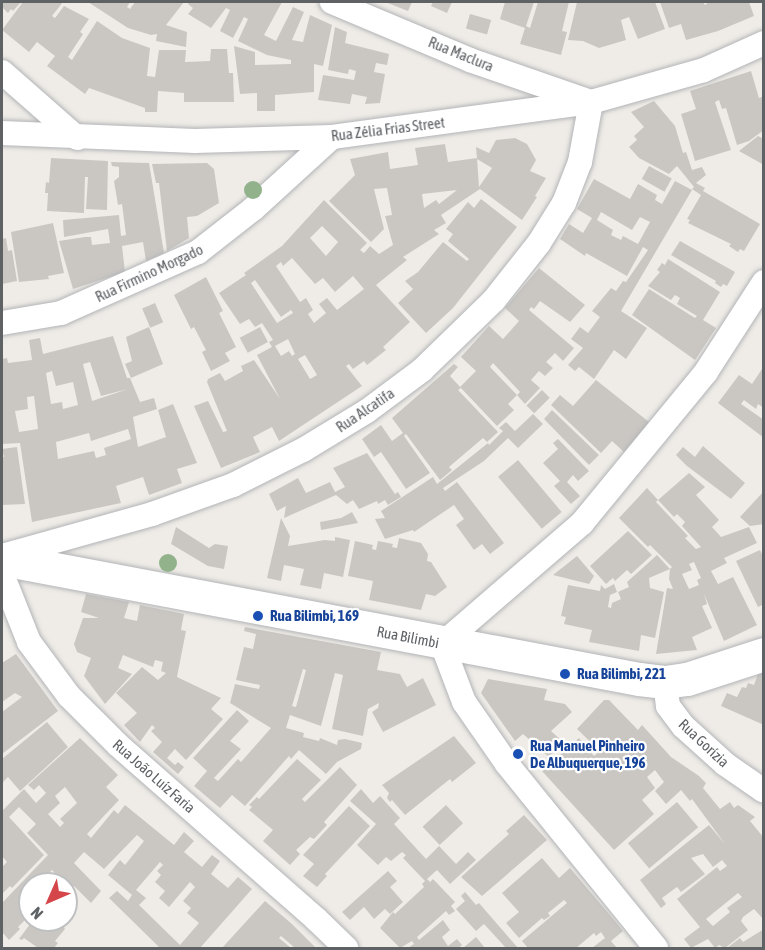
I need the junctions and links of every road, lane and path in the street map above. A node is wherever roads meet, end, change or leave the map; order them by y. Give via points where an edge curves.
1 (332, 2) edge
2 (764, 43) edge
3 (2, 72) edge
4 (591, 102) junction
5 (2, 134) edge
6 (332, 137) junction
7 (76, 138) junction
8 (764, 282) edge
9 (2, 323) edge
10 (2, 557) edge
11 (2, 574) edge
12 (442, 644) junction
13 (764, 654) edge
14 (652, 680) junction
15 (764, 791) edge
16 (346, 948) edge
17 (656, 948) edge

1 - 4 street, Rua Maclura via 470,60
2 - 4 street, Rua Zélia Frias Street via 704,70
3 - 7 street
4 - 6 street, Rua Zélia Frias Street
4 - 10 street, Rua Alcatifa via 580,162 564,203 539,243 494,300 422,370 367,411 303,450 233,485 152,514
5 - 7 street, Rua Zélia Frias Street
6 - 7 street, Rua Zélia Frias Street via 195,141
6 - 9 street, Rua Firmino Morgado via 253,209 198,252 62,314
8 - 12 street via 706,372 582,524
10 - 12 street, Rua Bilimbi
11 - 16 street, Rua João Luíz Faria via 29,642 69,696 118,745
12 - 14 street, Rua Bilimbi
12 - 17 street via 464,702 500,755
13 - 14 street via 687,679
14 - 15 street, Rua Gorízia via 683,726 725,764

